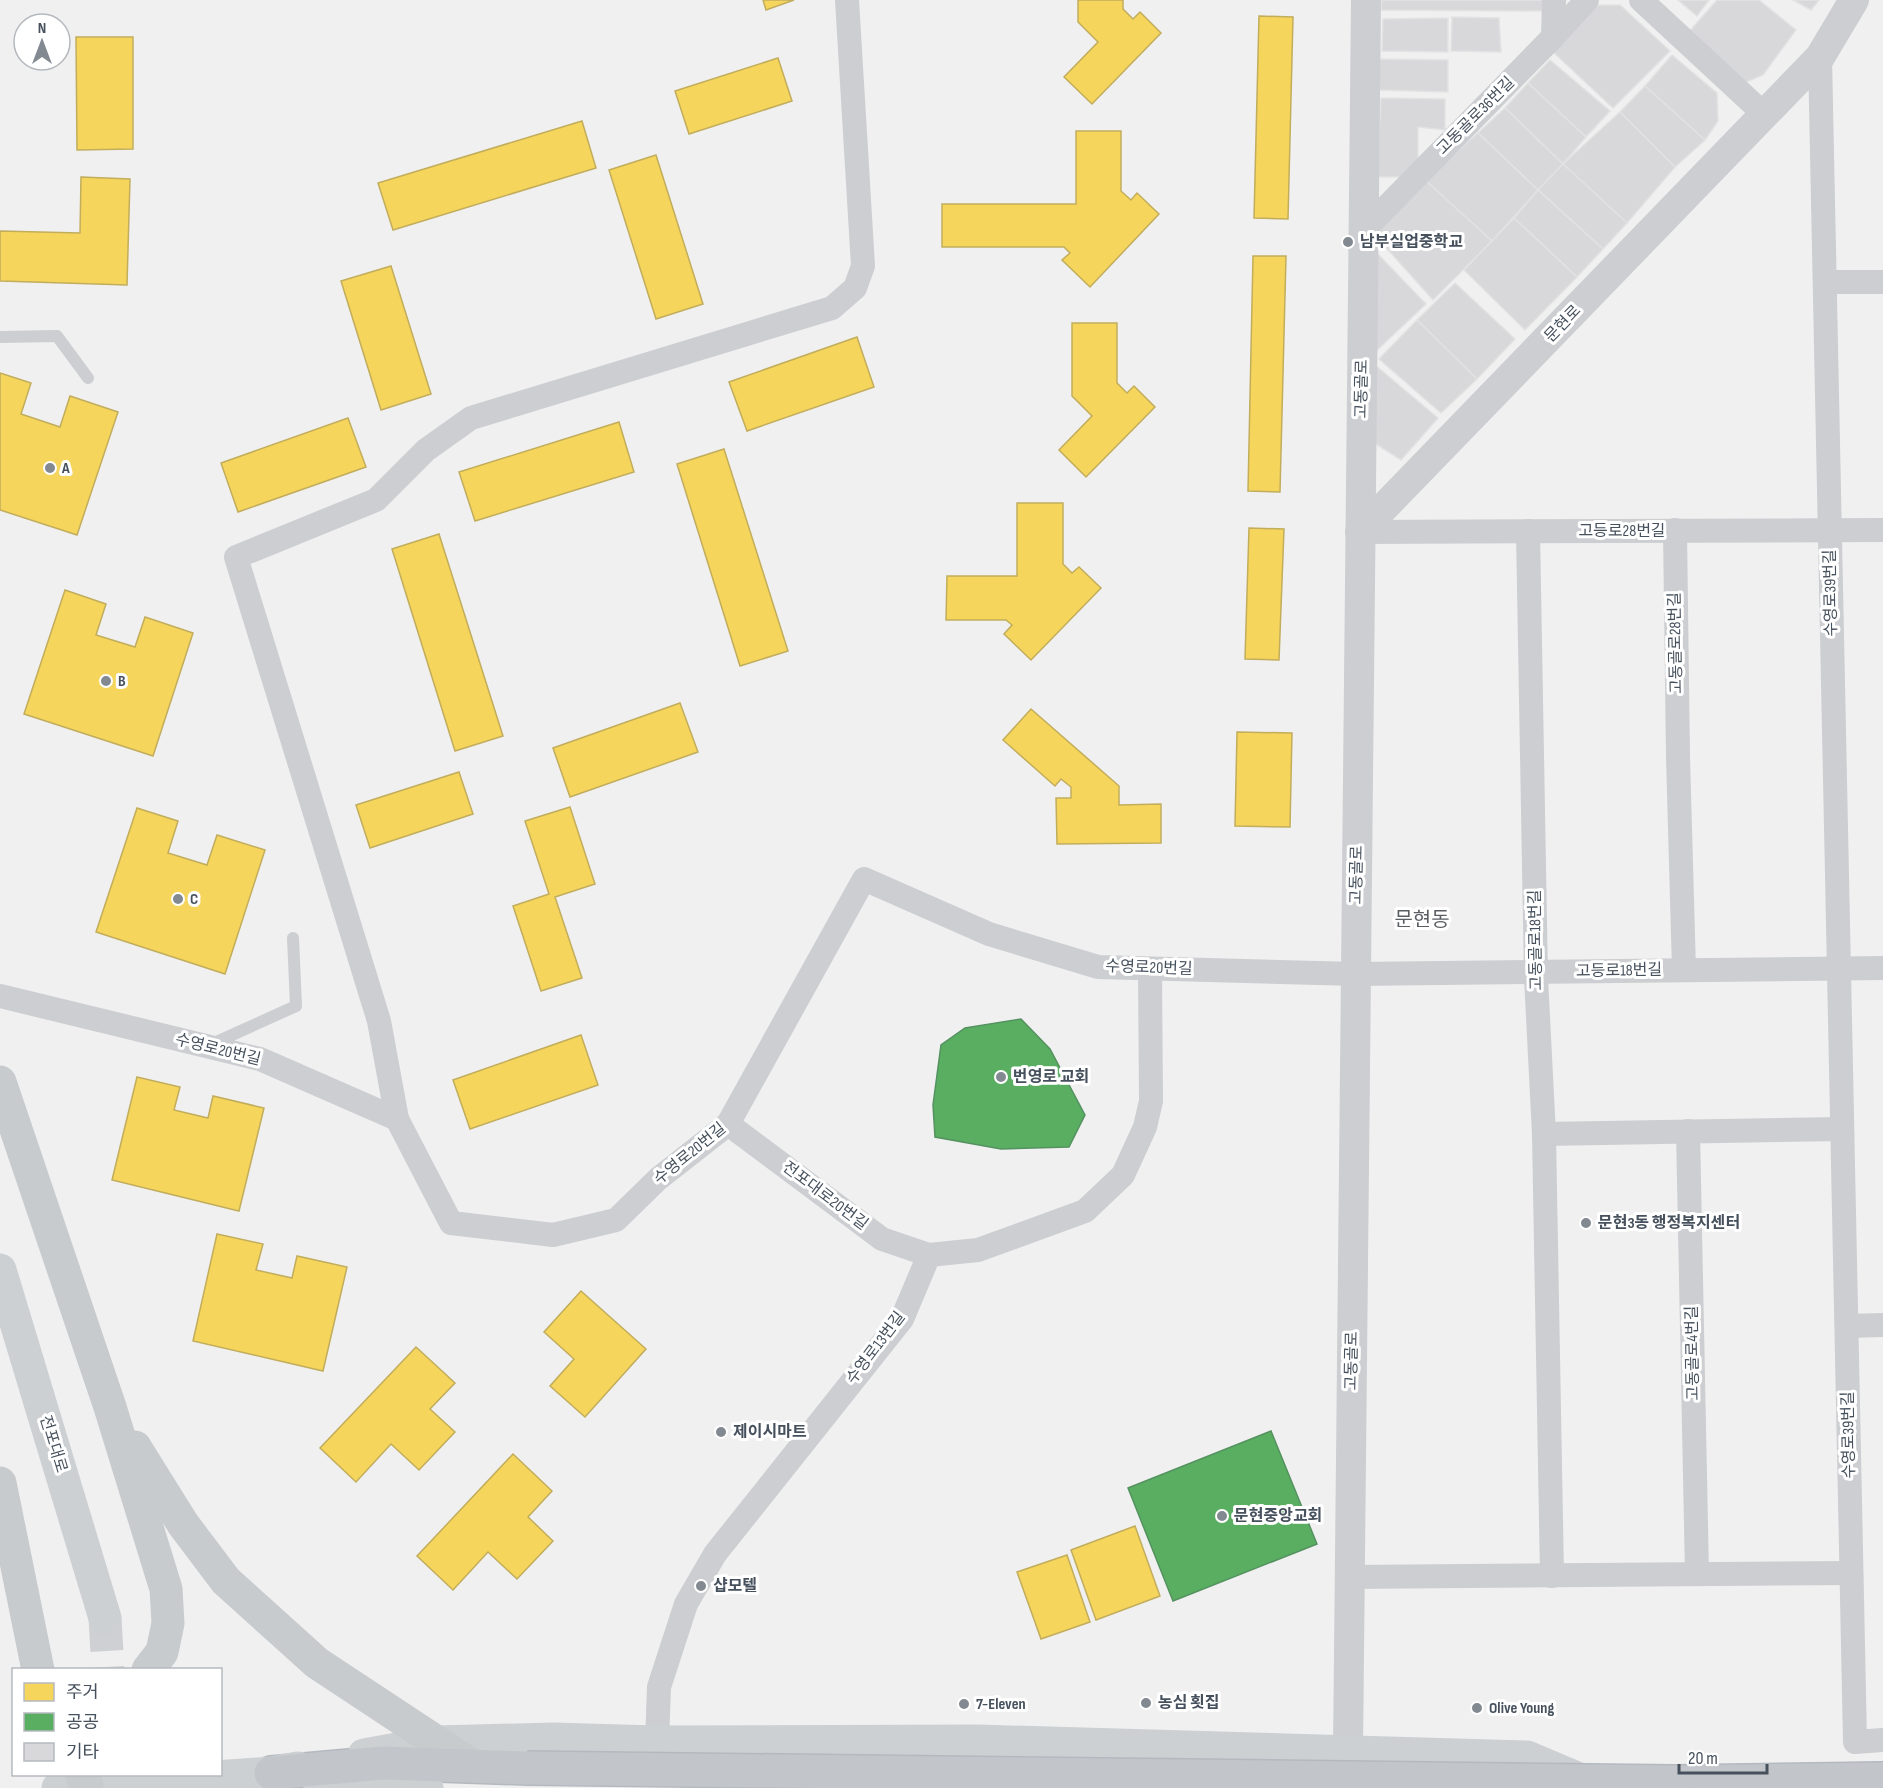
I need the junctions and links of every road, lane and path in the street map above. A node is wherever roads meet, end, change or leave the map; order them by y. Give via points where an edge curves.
1 (847, 0) edge
2 (1366, 0) edge
3 (1554, 0) edge
4 (1587, 0) edge
5 (1641, 0) edge
6 (1854, 0) edge
7 (1553, 38) junction
8 (1820, 57) junction
9 (1765, 115) junction
10 (1364, 230) junction
11 (1824, 282) junction
12 (1883, 282) edge
13 (0, 337) edge
14 (88, 378) dead end
15 (1675, 530) junction
16 (1830, 530) junction
17 (1883, 530) edge
18 (1528, 531) junction
19 (1360, 532) junction
20 (293, 938) dead end
21 (1883, 968) edge
22 (1150, 969) junction
23 (1839, 969) junction
24 (1684, 970) junction
25 (1536, 972) junction
26 (1356, 974) junction
27 (0, 996) edge
28 (207, 1047) junction
29 (0, 1082) edge
30 (397, 1119) junction
31 (728, 1124) junction
32 (1842, 1128) junction
33 (1689, 1131) junction
34 (1544, 1134) junction
35 (929, 1255) junction
36 (0, 1270) edge
37 (1883, 1325) edge
38 (1847, 1326) junction
39 (110, 1407) junction
40 (0, 1483) edge
41 (1851, 1573) junction
42 (1697, 1574) junction
43 (1552, 1576) junction
44 (1349, 1577) junction
45 (105, 1618) tunnel mouth
46 (28, 1624) junction
47 (38, 1668) edge
48 (63, 1668) edge
49 (150, 1668) edge
50 (1883, 1740) edge
51 (436, 1742) junction
52 (657, 1742) junction
53 (1348, 1751) junction
54 (473, 1766) junction
55 (272, 1773) junction
56 (219, 1776) edge
57 (222, 1776) edge
58 (1883, 1779) edge
59 (79, 1784) edge
60 (427, 1788) edge
61 (1601, 1788) edge
62 (1806, 1788) edge

1 - 30 street via 863,266 855,288 832,308 471,418 426,450 376,500 236,557 379,1021
2 - 10 street, 고동골로
3 - 7 street
4 - 7 street, 고동골로36번길
5 - 9 street
6 - 8 street, 문현로
7 - 10 street, 고동골로36번길
8 - 9 street, 문현로
8 - 11 street, 수영로39번길
9 - 19 street, 문현로
10 - 19 street, 고동골로
11 - 12 street
11 - 16 street, 수영로39번길
13 - 14 lane via 57,336
15 - 16 street, 고등로28번길
15 - 18 street, 고등로28번길
15 - 24 street, 고동골로28번길
16 - 17 street, 고등로28번길
16 - 23 street, 수영로39번길
18 - 19 street, 고등로28번길
18 - 25 street, 고동골로18번길
19 - 26 street, 고동골로
20 - 28 lane via 296,1006
21 - 23 street, 고등로18번길
22 - 26 street, 수영로20번길
22 - 31 street, 수영로20번길 via 1098,967 989,934 864,879
22 - 35 street via 1151,1101 1145,1127 1123,1174 1085,1211 978,1250
23 - 24 street, 고등로18번길
23 - 32 street, 수영로39번길
24 - 25 street, 고등로18번길
25 - 26 street, 고등로18번길
25 - 34 street, 고동골로18번길
26 - 44 street, 고동골로
27 - 28 street, 수영로20번길
28 - 30 street, 수영로20번길 via 260,1059
29 - 39 main road
30 - 31 street, 수영로20번길 via 451,1223 553,1235 616,1220 658,1179
31 - 35 street, 전포대로20번길 via 882,1239
32 - 33 street
32 - 38 street, 수영로39번길
33 - 34 street
33 - 42 street, 고동골로4번길
34 - 43 street
35 - 52 street, 수영로13번길 via 902,1319 715,1554 686,1604 659,1687
36 - 45 main road, 전포대로
37 - 38 street
38 - 41 street, 수영로39번길
39 - 49 main road via 166,1588 168,1623 162,1652
39 - 51 main road via 183,1524 226,1581 316,1663
40 - 46 main road
41 - 42 street
41 - 50 street, 수영로39번길 via 1855,1742
42 - 43 street
43 - 44 street
44 - 53 street, 고동골로
46 - 47 main road
46 - 48 main road
51 - 52 main road
51 - 54 main road
51 - 55 main road
52 - 53 main road via 978,1741
53 - 61 main road via 1527,1757
54 - 55 highway via 382,1763
54 - 58 highway, bridge via 1676,1782
55 - 57 main road
55 - 60 main road
56 - 59 main road
58 - 62 highway

